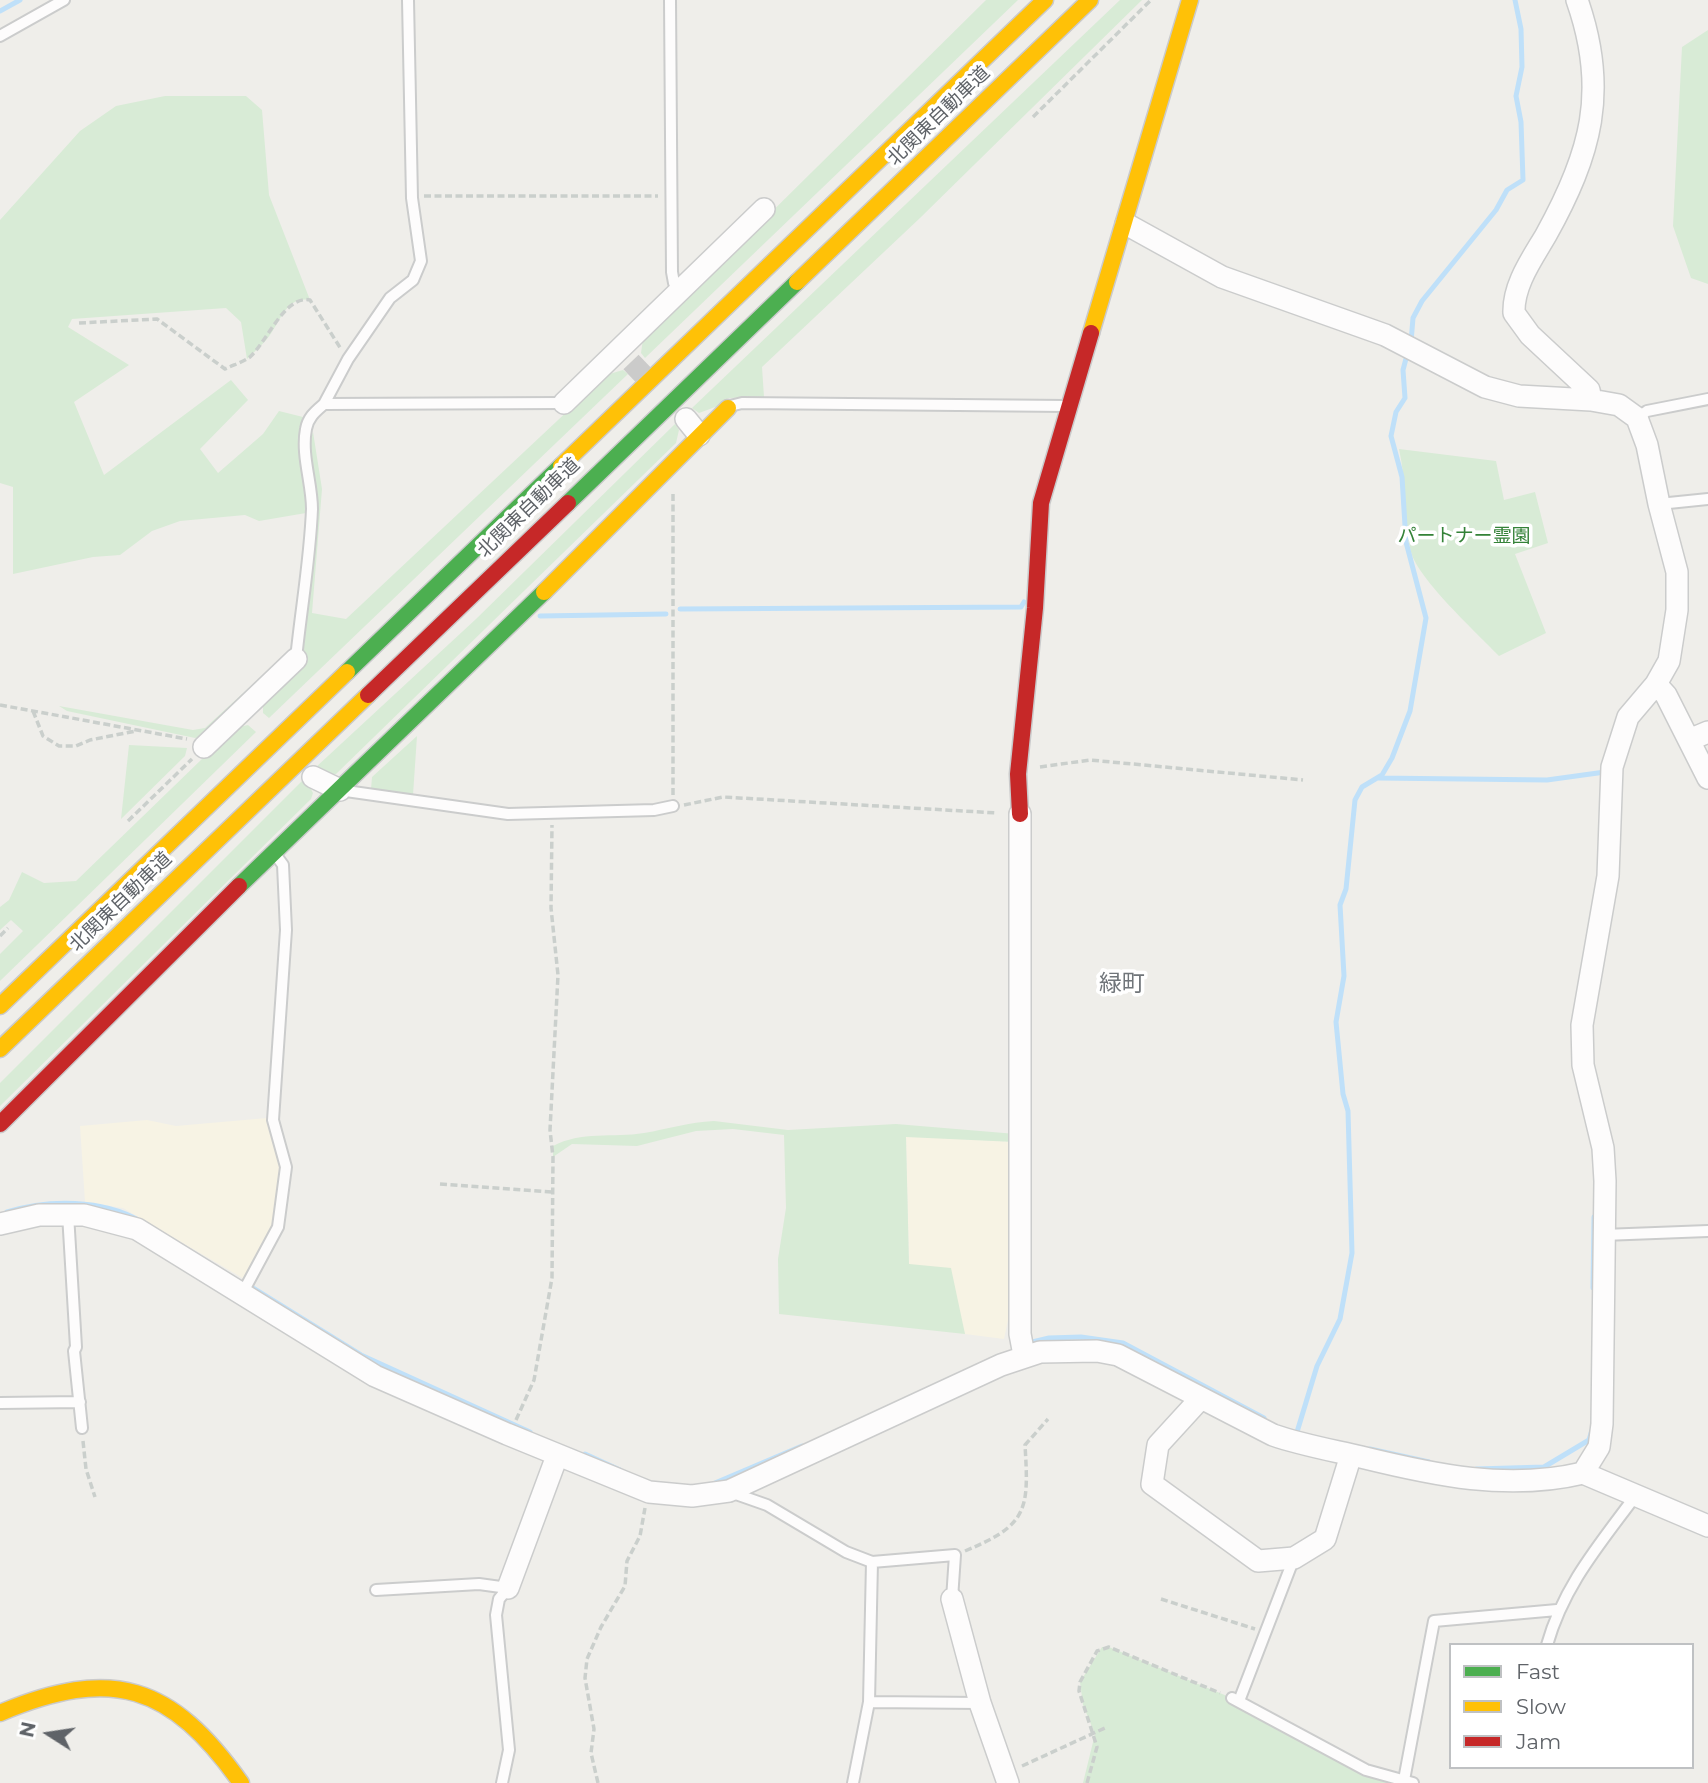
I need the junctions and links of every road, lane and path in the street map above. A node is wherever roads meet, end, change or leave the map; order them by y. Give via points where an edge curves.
1 (64, 0) edge
2 (408, 0) edge
3 (670, 0) edge
4 (1045, 0) edge
5 (1090, 0) edge
6 (1151, 0) edge
7 (1190, 0) edge
8 (1577, 0) edge
9 (0, 36) edge
10 (1033, 117) dead end
11 (412, 194) junction
12 (671, 197) junction
13 (764, 209) dead end
14 (1126, 224) junction
15 (681, 291) junction
16 (79, 323) dead end
17 (348, 359) junction
18 (1708, 399) edge
19 (1591, 400) junction
20 (564, 403) joint
21 (324, 404) junction
22 (1069, 406) junction
23 (729, 408) joint
24 (1637, 418) junction
25 (662, 472) junction
26 (1708, 499) edge
27 (1659, 504) junction
28 (296, 659) joint
29 (1656, 684) junction
30 (0, 705) edge
31 (33, 711) junction
32 (140, 731) junction
33 (1698, 736) edge
34 (204, 747) junction
35 (1018, 774) junction
36 (313, 778) dead end
37 (1708, 778) edge
38 (1303, 780) dead end
39 (340, 790) junction
40 (673, 806) junction
41 (552, 813) junction
42 (1020, 814) junction
43 (128, 821) dead end
44 (274, 851) junction
45 (8, 928) dead end
46 (0, 936) edge
47 (0, 1006) edge
48 (0, 1049) edge
49 (0, 1124) edge
50 (440, 1184) dead end
51 (553, 1192) junction
52 (68, 1214) junction
53 (0, 1224) edge
54 (1708, 1231) edge
55 (1603, 1235) junction
56 (242, 1294) junction
57 (1024, 1355) junction
58 (1201, 1398) junction
59 (80, 1402) junction
60 (0, 1404) edge
61 (1048, 1419) dead end
62 (82, 1428) joint
63 (507, 1434) junction
64 (1351, 1455) junction
65 (557, 1456) junction
66 (1583, 1473) junction
67 (729, 1491) junction
68 (649, 1492) junction
69 (1636, 1495) junction
70 (95, 1497) dead end
71 (1708, 1526) edge
72 (955, 1555) junction
73 (1294, 1558) junction
74 (872, 1562) junction
75 (508, 1588) junction
76 (376, 1590) dead end
77 (952, 1599) joint
78 (1161, 1599) dead end
79 (1557, 1610) junction
80 (1266, 1633) junction
81 (1548, 1643) edge
82 (1235, 1700) junction
83 (869, 1702) junction
84 (980, 1703) junction
85 (0, 1713) edge
86 (1107, 1727) dead end
87 (1095, 1734) junction
88 (1006, 1778) edge
89 (1409, 1782) edge
90 (241, 1783) edge
91 (502, 1783) edge
92 (598, 1783) edge
93 (853, 1783) edge
94 (1087, 1783) edge

1 - 9 lane
2 - 11 lane
3 - 12 lane
4 - 47 main road, 北関東自動車道
5 - 48 main road, 北関東自動車道
6 - 10 path
7 - 14 main road
8 - 19 street via 1591,48 1592,121 1584,156 1565,201 1517,290 1514,313 1530,335 1588,390
11 - 12 path
11 - 17 lane via 421,261 418,270 413,280 390,298
12 - 15 lane via 672,272
13 - 15 street
14 - 19 street via 1222,277 1350,321 1485,387 1550,400
14 - 22 main road
15 - 20 street via 626,356
16 - 17 path via 157,319 225,369 247,359 291,303 301,298 310,300
17 - 21 lane
18 - 24 lane via 1647,411
19 - 24 street via 1619,405
20 - 21 lane
21 - 28 lane via 312,414 304,443 312,508
22 - 23 lane via 742,403
22 - 35 main road via 1041,503
23 - 25 main road via 693,427
24 - 27 street
25 - 39 main road
25 - 40 path via 673,499
26 - 27 lane
27 - 29 street via 1677,572 1677,610 1668,661
28 - 34 street via 254,714
29 - 33 street
29 - 55 street via 1628,717 1612,767 1608,876 1582,1025 1583,1065 1603,1148
30 - 31 path
31 - 32 path
31 - 32 path via 43,736 59,746
32 - 34 path
33 - 37 street
34 - 43 path
35 - 38 path via 1045,764 1090,760
35 - 42 main road
36 - 39 street
39 - 41 lane via 495,813
39 - 44 main road
40 - 41 lane
40 - 42 path via 723,797
41 - 51 path via 551,908 558,975 550,1130
42 - 57 street via 1020,1334
44 - 49 main road
44 - 56 lane via 283,865 286,930 273,1120 286,1167 278,1227
45 - 46 path
50 - 51 path
51 - 63 path via 552,1278 538,1360 527,1396
52 - 53 street
52 - 56 street via 114,1220 137,1229
52 - 59 lane
54 - 55 lane
55 - 66 street via 1602,1423 1599,1447
56 - 63 street via 375,1376
57 - 58 street via 1062,1350 1118,1354
57 - 67 street
58 - 64 street via 1273,1435
58 - 73 street via 1158,1445 1152,1485 1258,1561
59 - 60 lane
59 - 62 lane
61 - 72 path via 1025,1446 1025,1509 1013,1525
62 - 70 path via 86,1469
63 - 65 street
64 - 66 street via 1462,1480 1544,1479
64 - 73 street via 1325,1539
65 - 68 street
65 - 75 street
66 - 69 street
67 - 68 street via 692,1496
67 - 74 lane via 767,1505 846,1552
68 - 92 path via 640,1536 627,1561 625,1586 587,1659 585,1678 594,1729 591,1754
69 - 71 street
69 - 79 lane
72 - 74 lane
72 - 77 lane
73 - 80 lane
74 - 83 lane
75 - 76 lane via 479,1584
75 - 91 lane via 499,1599 496,1615 509,1749
77 - 84 street
78 - 80 path
79 - 81 lane
79 - 89 lane via 1434,1621
80 - 82 lane
82 - 87 path via 1102,1647 1079,1691
82 - 89 lane via 1366,1770
83 - 84 lane
83 - 93 lane
84 - 88 street
85 - 90 main road via 41,1694 75,1686 134,1692 173,1708 195,1724 224,1755
86 - 87 path
87 - 88 path
87 - 94 path via 1097,1747

